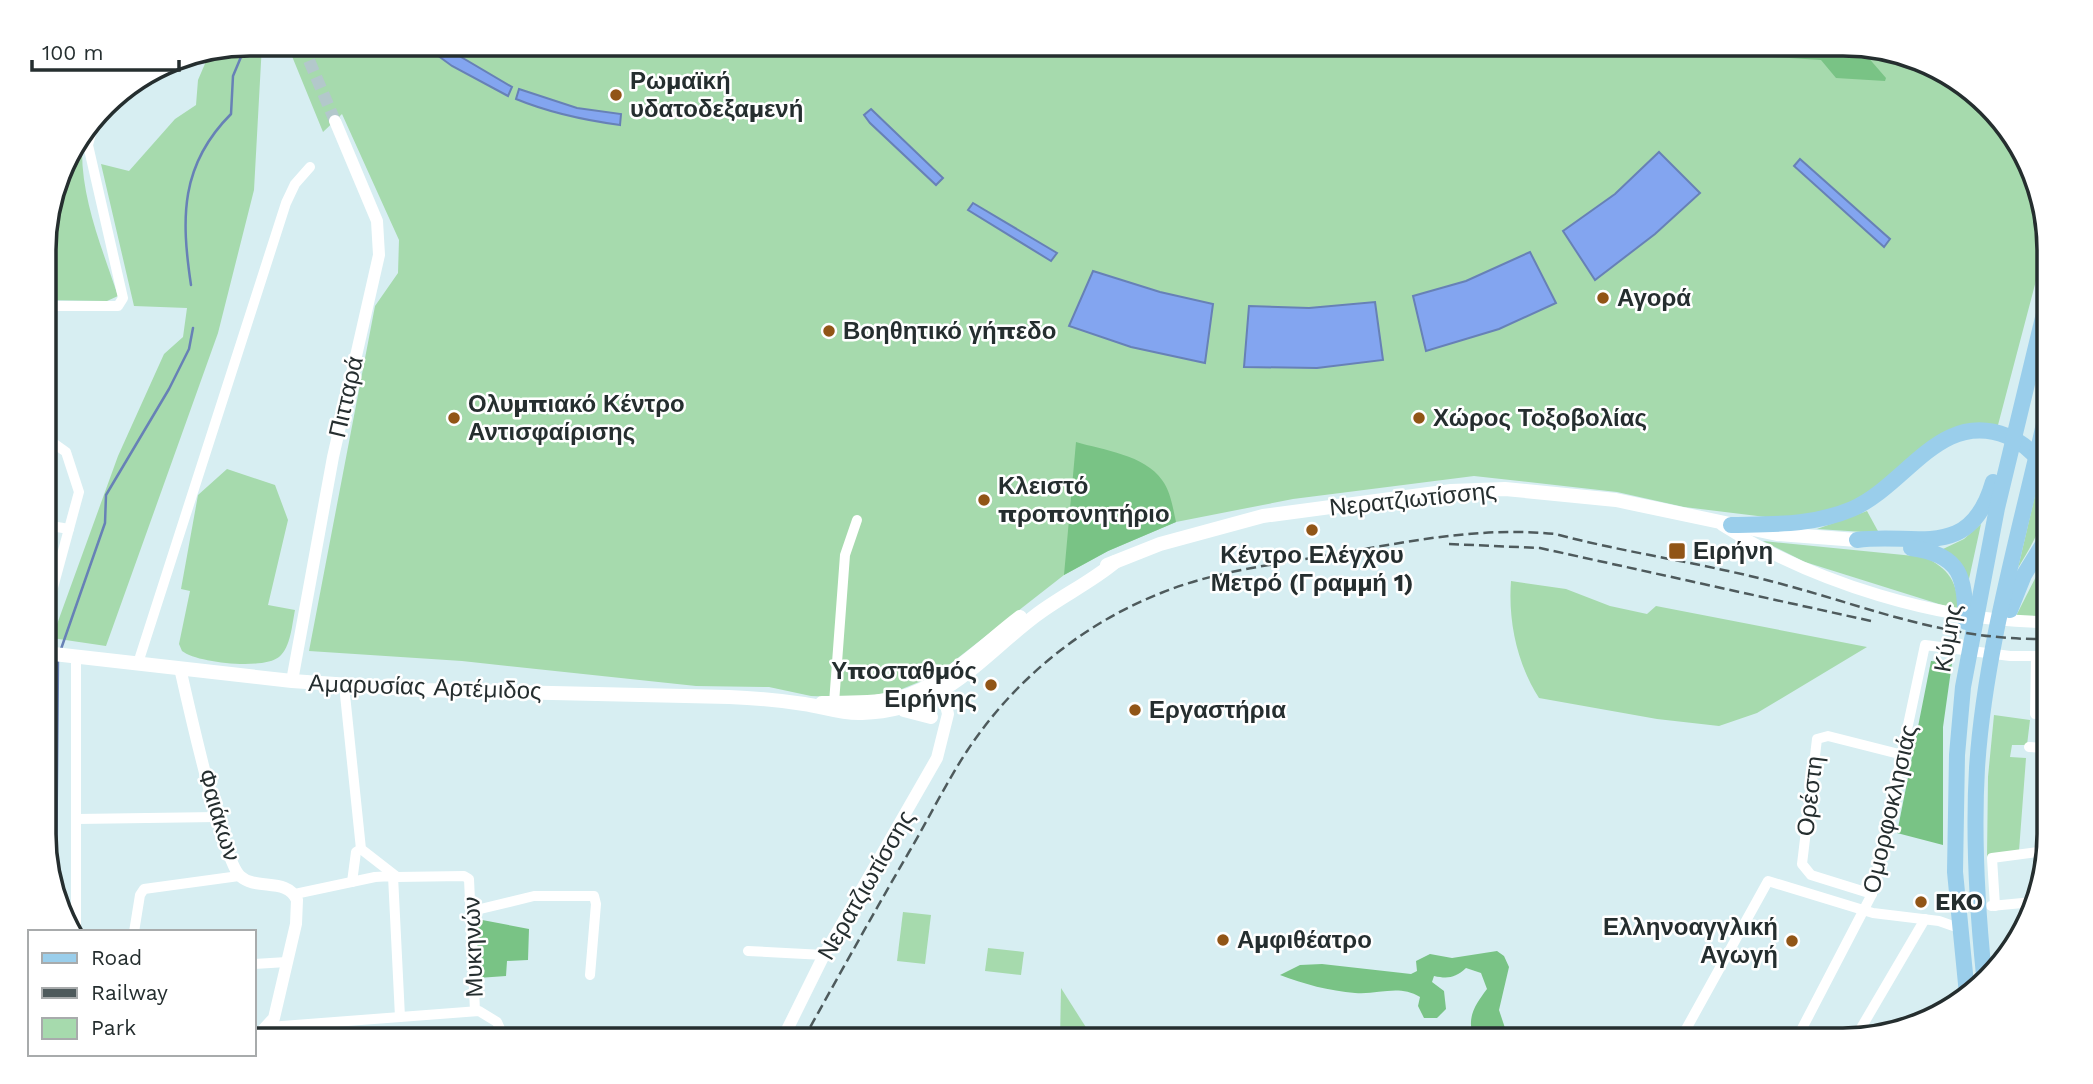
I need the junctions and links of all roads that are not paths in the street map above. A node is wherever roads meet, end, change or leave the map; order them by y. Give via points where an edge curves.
1 (335, 121) tunnel mouth
2 (89, 143) edge
3 (310, 167) dead end
4 (56, 306) edge
5 (2037, 341) edge
6 (2022, 400) junction
7 (56, 444) edge
8 (2037, 455) edge
9 (2037, 462) edge
10 (858, 520) dead end
11 (1723, 523) junction
12 (56, 527) edge
13 (69, 529) junction
14 (1857, 540) junction
15 (2037, 554) edge
16 (56, 563) edge
17 (2037, 622) edge
18 (1993, 651) junction
19 (1968, 652) junction
20 (60, 654) edge
21 (2036, 656) joint
22 (138, 663) junction
23 (180, 668) junction
24 (292, 681) junction
25 (344, 685) junction
26 (937, 691) junction
27 (834, 703) junction
28 (806, 704) junction
29 (892, 710) junction
30 (865, 713) joint
31 (2035, 713) dead end
32 (931, 717) junction
33 (943, 727) junction
34 (2029, 747) dead end
35 (2037, 747) edge
36 (1903, 755) junction
37 (217, 817) junction
38 (77, 819) junction
39 (361, 849) junction
40 (2036, 852) edge
41 (239, 876) junction
42 (393, 876) junction
43 (352, 882) junction
44 (295, 894) junction
45 (1872, 894) junction
46 (2024, 903) edge
47 (1995, 906) junction
48 (1977, 908) junction
49 (1864, 910) junction
50 (472, 911) junction
51 (1924, 919) junction
52 (76, 920) edge
53 (1959, 928) junction
54 (134, 930) edge
55 (748, 951) dead end
56 (824, 955) junction
57 (287, 962) junction
58 (256, 964) edge
59 (1983, 968) edge
60 (590, 975) dead end
61 (1966, 984) edge
62 (475, 1011) junction
63 (400, 1017) junction
64 (269, 1027) joint
65 (1862, 1027) edge
66 (498, 1028) edge
67 (788, 1028) edge
68 (1687, 1028) edge
69 (1802, 1028) edge

1 - 24 street, Πιτταρά via 377,221 379,255 332,457
2 - 4 street via 123,298 118,306
3 - 22 street via 286,203
5 - 6 main road, Κύμης
6 - 14 main road via 1988,499 1972,522 1931,541
6 - 19 main road, Κύμης
7 - 13 street via 66,452 79,483
8 - 18 main road, Κύμης
9 - 11 main road via 2026,447 1995,433 1962,433 1931,447 1890,487 1851,510 1790,524
10 - 27 street via 845,555
11 - 14 main road, Νερατζιωτίσσης via 1785,535
11 - 17 street, Νερατζιωτίσσης via 1751,541 1833,578 1952,614
11 - 26 main road, Νερατζιωτίσσης via 1616,500 1535,491 1451,491 1253,518 1160,544 1094,569 1032,608
12 - 13 street
13 - 16 street
14 - 19 main road via 1927,551 1955,567 1966,593
15 - 18 main road
18 - 48 main road, Κύμης via 1977,767
19 - 53 main road, Κύμης via 1957,755
20 - 22 main road, Αμαρυσίας Αρτέμιδος
20 - 38 street
21 - 31 street
21 - 36 street, Ομορφοκλησιάς via 1925,645
22 - 23 main road, Αμαρυσίας Αρτέμιδος
23 - 24 main road, Αμαρυσίας Αρτέμιδος
23 - 37 street, Φαιάκων
24 - 25 main road, Αμαρυσίας Αρτέμιδος
25 - 28 main road, Αμαρυσίας Αρτέμιδος via 446,692 729,697
25 - 39 street
26 - 27 main road, Αμαρυσίας Αρτέμιδος
26 - 29 main road, Νερατζιωτίσσης
26 - 32 street
26 - 33 street, Νερατζιωτίσσης via 948,714
27 - 28 main road, Αμαρυσίας Αρτέμιδος
28 - 30 main road, Αμαρυσίας Αρτέμιδος via 832,712
29 - 30 main road, Νερατζιωτίσσης
29 - 32 main road
32 - 33 street
33 - 56 street, Νερατζιωτίσσης via 934,765
34 - 35 street
36 - 45 street, Ομορφοκλησιάς
36 - 45 street, Ορέστη via 1828,736 1817,739 1802,864 1807,873
37 - 38 street
37 - 41 street, Φαιάκων
38 - 52 street
39 - 42 street
39 - 43 street via 356,852
40 - 47 street via 1992,858
41 - 44 street, Φαιάκων
41 - 54 street via 141,891
42 - 43 street
42 - 50 street, Μυκηνών via 469,879
42 - 63 street
43 - 44 street
44 - 57 street via 298,911
45 - 49 street, Ομορφοκλησιάς
46 - 47 street
47 - 48 street
48 - 59 main road, Κύμης
49 - 51 street
49 - 68 street via 1768,881
49 - 69 street, Ομορφοκλησιάς
50 - 60 street via 534,896 594,897
50 - 62 street, Μυκηνών
51 - 53 street
51 - 65 street
53 - 61 main road, Κύμης
55 - 56 street
56 - 67 street, Νερατζιωτίσσης
57 - 58 street
57 - 64 street
62 - 63 street
62 - 66 street, Μυκηνών via 492,1017
63 - 64 street

